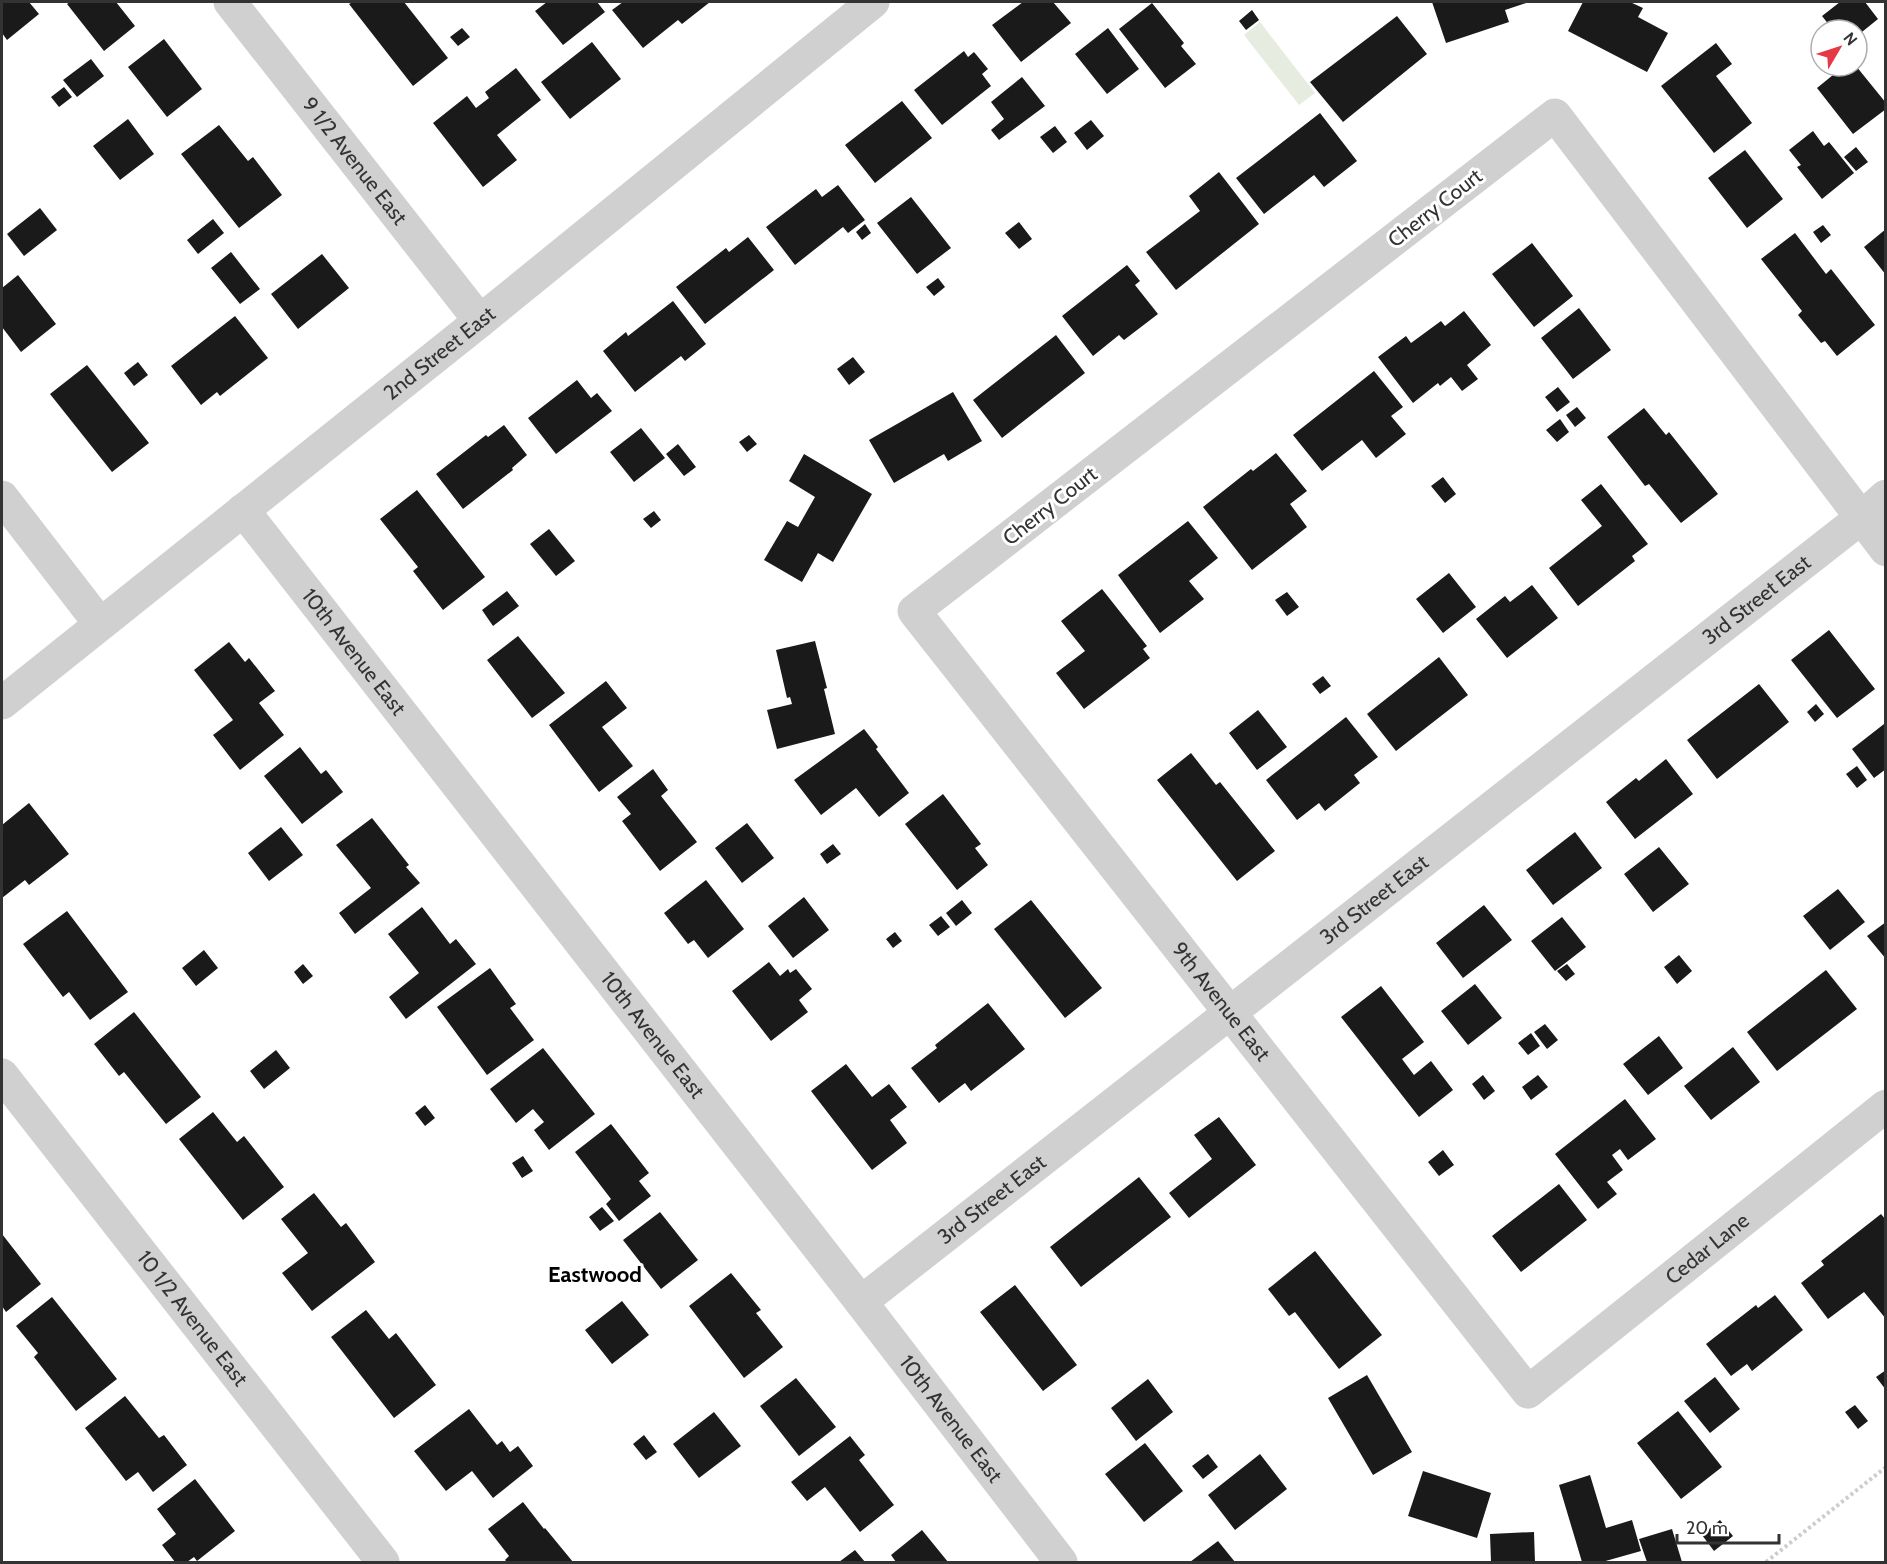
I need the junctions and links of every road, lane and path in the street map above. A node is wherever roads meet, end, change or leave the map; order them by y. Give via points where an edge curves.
1 (230, 2) edge
2 (873, 2) edge
3 (837, 13) edge
4 (480, 321) junction
5 (2, 496) edge
6 (1886, 496) edge
7 (243, 510) junction
8 (1861, 518) junction
9 (1886, 550) edge
10 (914, 611) joint
11 (100, 624) junction
12 (2, 703) edge
13 (1229, 1011) junction
14 (2, 1075) edge
15 (1886, 1106) edge
16 (861, 1302) junction
17 (1528, 1392) joint
18 (1886, 1467) edge
19 (383, 1563) edge
20 (1061, 1563) edge
21 (1766, 1563) edge

1 - 4 street, 9 1/2 Avenue East
2 - 3 street, 2nd Street East
3 - 4 street, 2nd Street East
4 - 7 street, 2nd Street East
5 - 11 street
6 - 8 street, 3rd Street East
7 - 11 street, 2nd Street East
7 - 16 street, 10th Avenue East
8 - 9 street
8 - 10 street, Cherry Court via 1555,115
8 - 13 street, 3rd Street East
10 - 13 street, 9th Avenue East
11 - 12 street, 2nd Street East
13 - 16 street, 3rd Street East
13 - 17 street, 9th Avenue East
14 - 19 street, 10 1/2 Avenue East
15 - 17 street, Cedar Lane
16 - 20 street, 10th Avenue East
18 - 21 path

